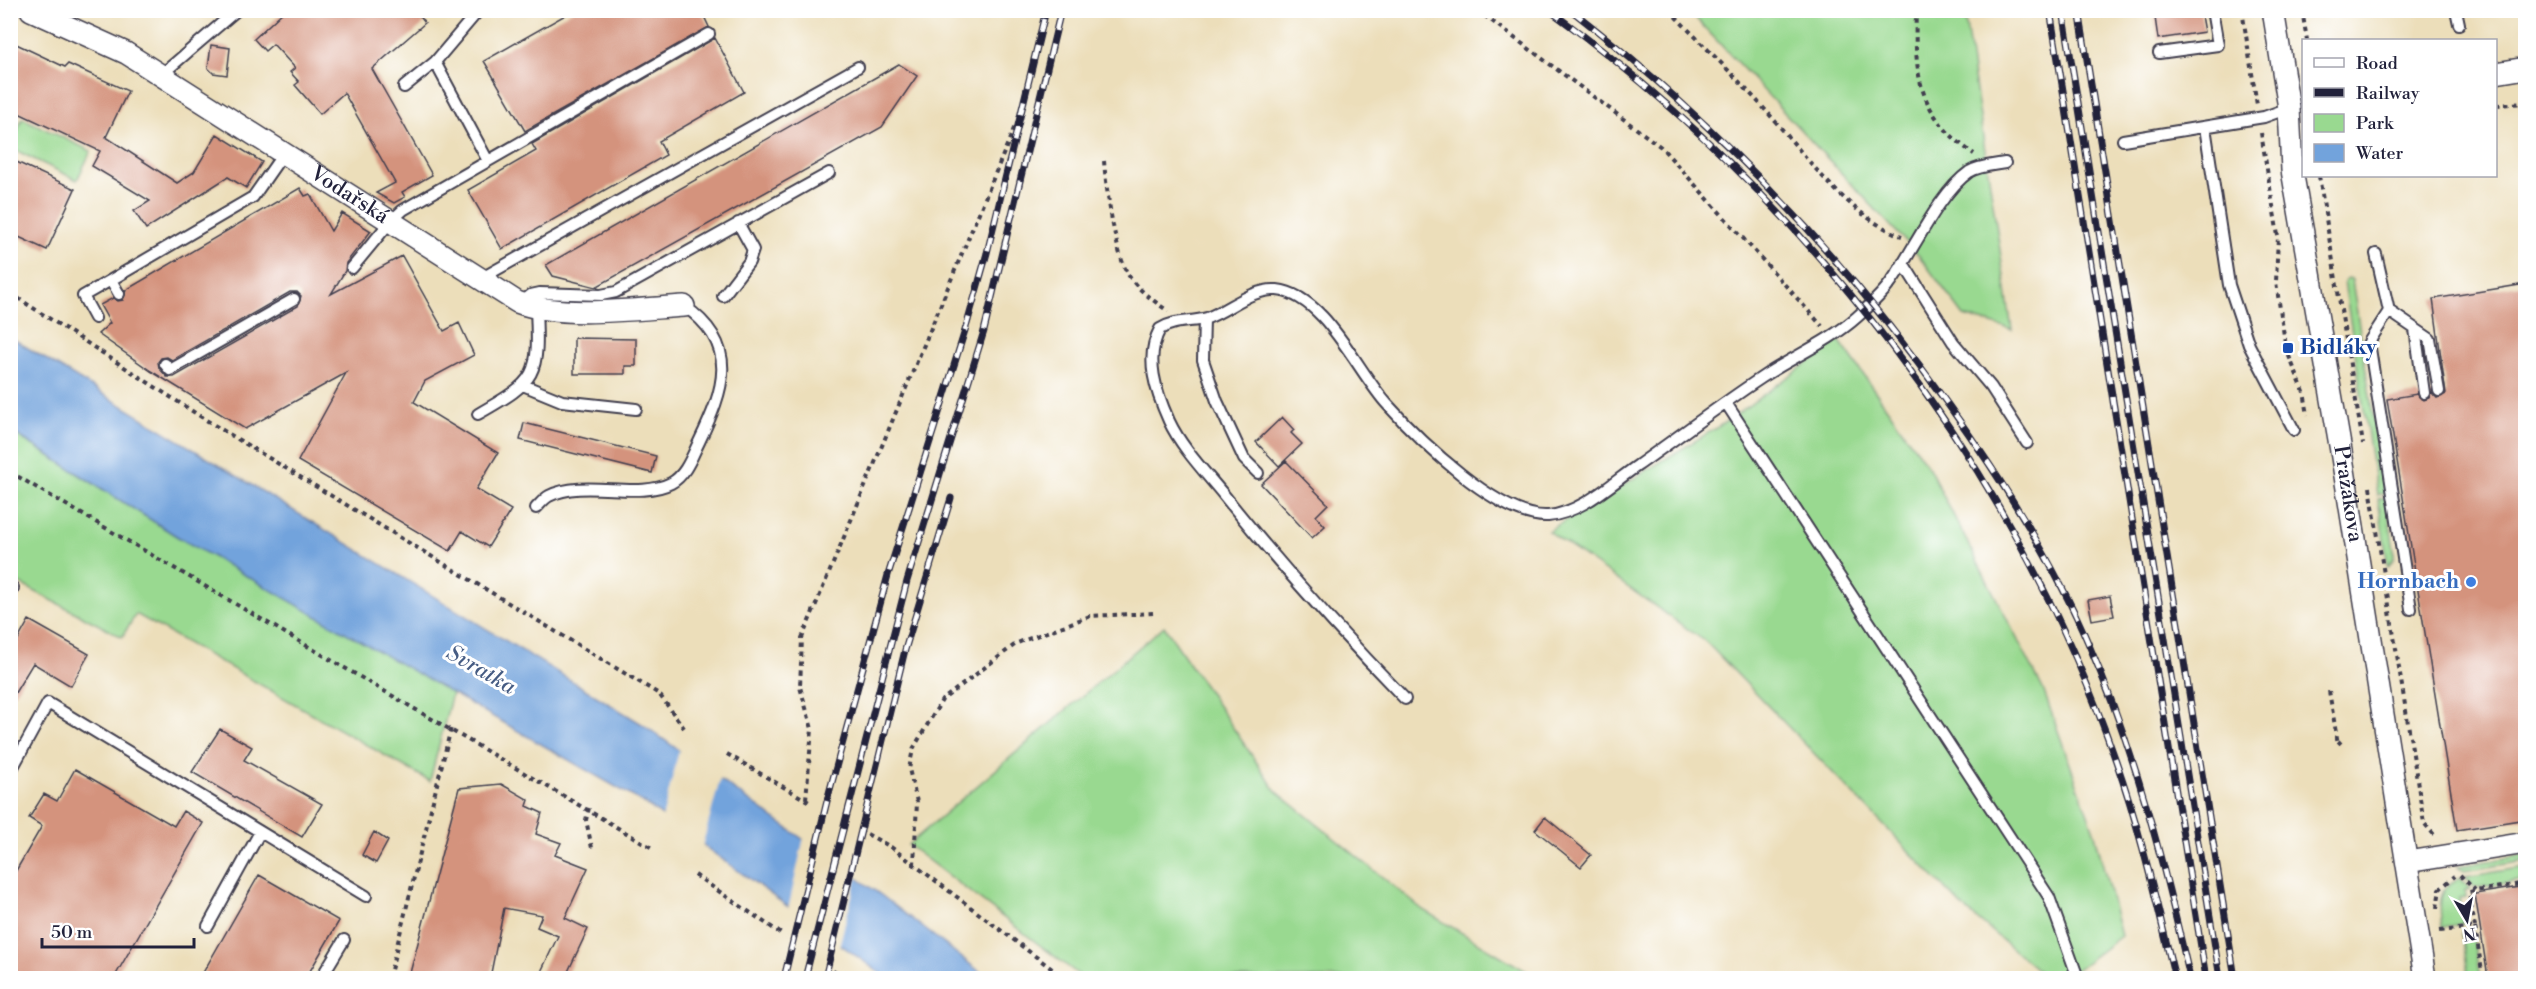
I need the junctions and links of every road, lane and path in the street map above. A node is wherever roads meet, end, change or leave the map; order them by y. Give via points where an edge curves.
1 (31, 10) edge
2 (237, 10) edge
3 (479, 10) edge
4 (1477, 10) edge
5 (1669, 10) edge
6 (1916, 10) edge
7 (2212, 10) edge
8 (2242, 10) edge
9 (2273, 10) edge
10 (2302, 10) edge
11 (2456, 10) edge
12 (2459, 24) dead end
13 (709, 34) dead end
14 (2307, 39) edge
15 (2159, 53) dead end
16 (435, 62) junction
17 (858, 67) dead end
18 (2526, 68) edge
19 (2497, 73) edge
20 (161, 75) junction
21 (404, 87) dead end
22 (2526, 103) edge
23 (2497, 105) edge
24 (2296, 106) edge
25 (2259, 117) junction
26 (1015, 126) dead end
27 (2205, 127) junction
28 (2123, 140) dead end
29 (283, 154) junction
30 (488, 161) junction
31 (1104, 161) dead end
32 (2005, 163) dead end
33 (1989, 166) junction
34 (829, 172) dead end
35 (2319, 177) edge
36 (390, 222) junction
37 (738, 223) junction
38 (1915, 240) junction
39 (2376, 254) dead end
40 (1903, 263) junction
41 (352, 268) dead end
42 (480, 279) junction
43 (111, 280) junction
44 (10, 293) edge
45 (120, 294) dead end
46 (723, 296) dead end
47 (294, 298) dead end
48 (529, 306) junction
49 (684, 306) joint
50 (2389, 311) junction
51 (95, 318) dead end
52 (1204, 319) junction
53 (1180, 320) junction
54 (2415, 329) junction
55 (1831, 336) junction
56 (165, 363) dead end
57 (523, 385) junction
58 (2439, 391) dead end
59 (2424, 393) dead end
60 (1726, 403) junction
61 (636, 409) dead end
62 (478, 414) dead end
63 (2308, 415) dead end
64 (2294, 430) dead end
65 (2027, 442) dead end
66 (2364, 452) dead end
67 (10, 472) edge
68 (1258, 473) dead end
69 (2368, 475) dead end
70 (536, 508) dead end
71 (2411, 609) dead end
72 (1154, 613) dead end
73 (2329, 691) dead end
74 (1405, 699) dead end
75 (451, 728) junction
76 (684, 728) dead end
77 (2339, 733) dead end
78 (727, 754) dead end
79 (11, 768) edge
80 (806, 799) junction
81 (811, 803) dead end
82 (589, 808) junction
83 (260, 832) junction
84 (867, 834) dead end
85 (2526, 843) edge
86 (592, 848) dead end
87 (654, 849) dead end
88 (2447, 856) junction
89 (2407, 862) junction
90 (914, 865) junction
91 (695, 875) dead end
92 (2526, 883) edge
93 (2475, 891) junction
94 (366, 896) dead end
95 (2437, 914) dead end
96 (2439, 924) dead end
97 (208, 926) dead end
98 (2475, 927) junction
99 (783, 935) dead end
100 (344, 940) dead end
101 (833, 970) dead end
102 (321, 978) edge
103 (389, 978) edge
104 (844, 978) edge
105 (1064, 978) edge
106 (2078, 978) edge
107 (2425, 978) edge
108 (2483, 978) edge

1 - 20 street, Vodařská via 126,53
2 - 20 lane
3 - 16 lane
4 - 55 path via 1661,147
5 - 38 path via 1760,103 1821,174 1866,216
6 - 33 path via 1917,64 1923,95 1944,130
7 - 15 lane via 2218,45
8 - 25 path
9 - 24 street, Pražákova
10 - 14 path
11 - 12 lane
13 - 30 lane
16 - 21 lane
16 - 30 lane
17 - 42 lane
18 - 19 street
20 - 29 street, Vodařská
22 - 23 path
24 - 25 lane
24 - 89 street, Pražákova via 2292,170
25 - 27 lane
25 - 63 path via 2278,236 2276,282 2286,349 2304,392
26 - 80 path via 802,638 800,687 812,729
27 - 28 lane
27 - 64 lane via 2229,285 2248,345
29 - 36 street, Vodařská
29 - 43 lane via 262,188 248,201
30 - 36 lane via 403,210
31 - 53 path via 1111,218 1128,275 1144,293
32 - 33 lane
33 - 38 lane via 1971,171 1959,182
34 - 37 lane
35 - 66 path
36 - 41 lane
36 - 42 street, Vodařská
37 - 46 lane via 753,250
37 - 48 lane via 609,294 540,293 531,295
38 - 40 lane
39 - 50 lane
40 - 55 lane via 1890,285
40 - 65 lane via 1953,342 1991,387
42 - 48 street, Vodařská
43 - 45 lane
43 - 51 lane via 83,296
44 - 76 path via 206,420 658,694
47 - 56 lane via 170,370
48 - 49 street, Vodařská via 614,310
48 - 57 lane via 537,359
49 - 70 lane via 706,323 715,336 723,371 717,406 683,474 655,488 575,490 550,496
50 - 54 lane
50 - 71 lane via 2369,342
52 - 53 lane
52 - 60 lane via 1260,291 1276,290 1307,302 1385,403 1416,433 1497,500 1533,515 1558,514 1590,498
52 - 68 lane via 1203,360 1217,401 1244,459
53 - 74 lane via 1160,329 1153,350 1153,374 1170,423 1273,555
54 - 58 lane via 2430,339
54 - 59 lane
55 - 60 lane
57 - 61 lane via 562,401
57 - 62 lane
60 - 106 lane via 2049,897
67 - 75 path
69 - 88 path via 2424,823 2446,844
72 - 90 path via 1090,616 1017,643 942,700 913,749 909,769 917,802
73 - 77 path via 2338,744
75 - 82 path
75 - 103 path
78 - 80 path
79 - 83 lane via 48,703
80 - 81 path
82 - 86 path via 586,820
82 - 87 path
83 - 94 lane
83 - 97 lane
84 - 90 path
85 - 88 street
88 - 89 street
89 - 107 street, Pražákova
90 - 105 path
91 - 99 path
92 - 93 path
93 - 95 path via 2462,874 2447,881 2440,889
93 - 98 path via 2469,892
96 - 98 path via 2440,933
98 - 108 path
100 - 102 lane
101 - 104 path

